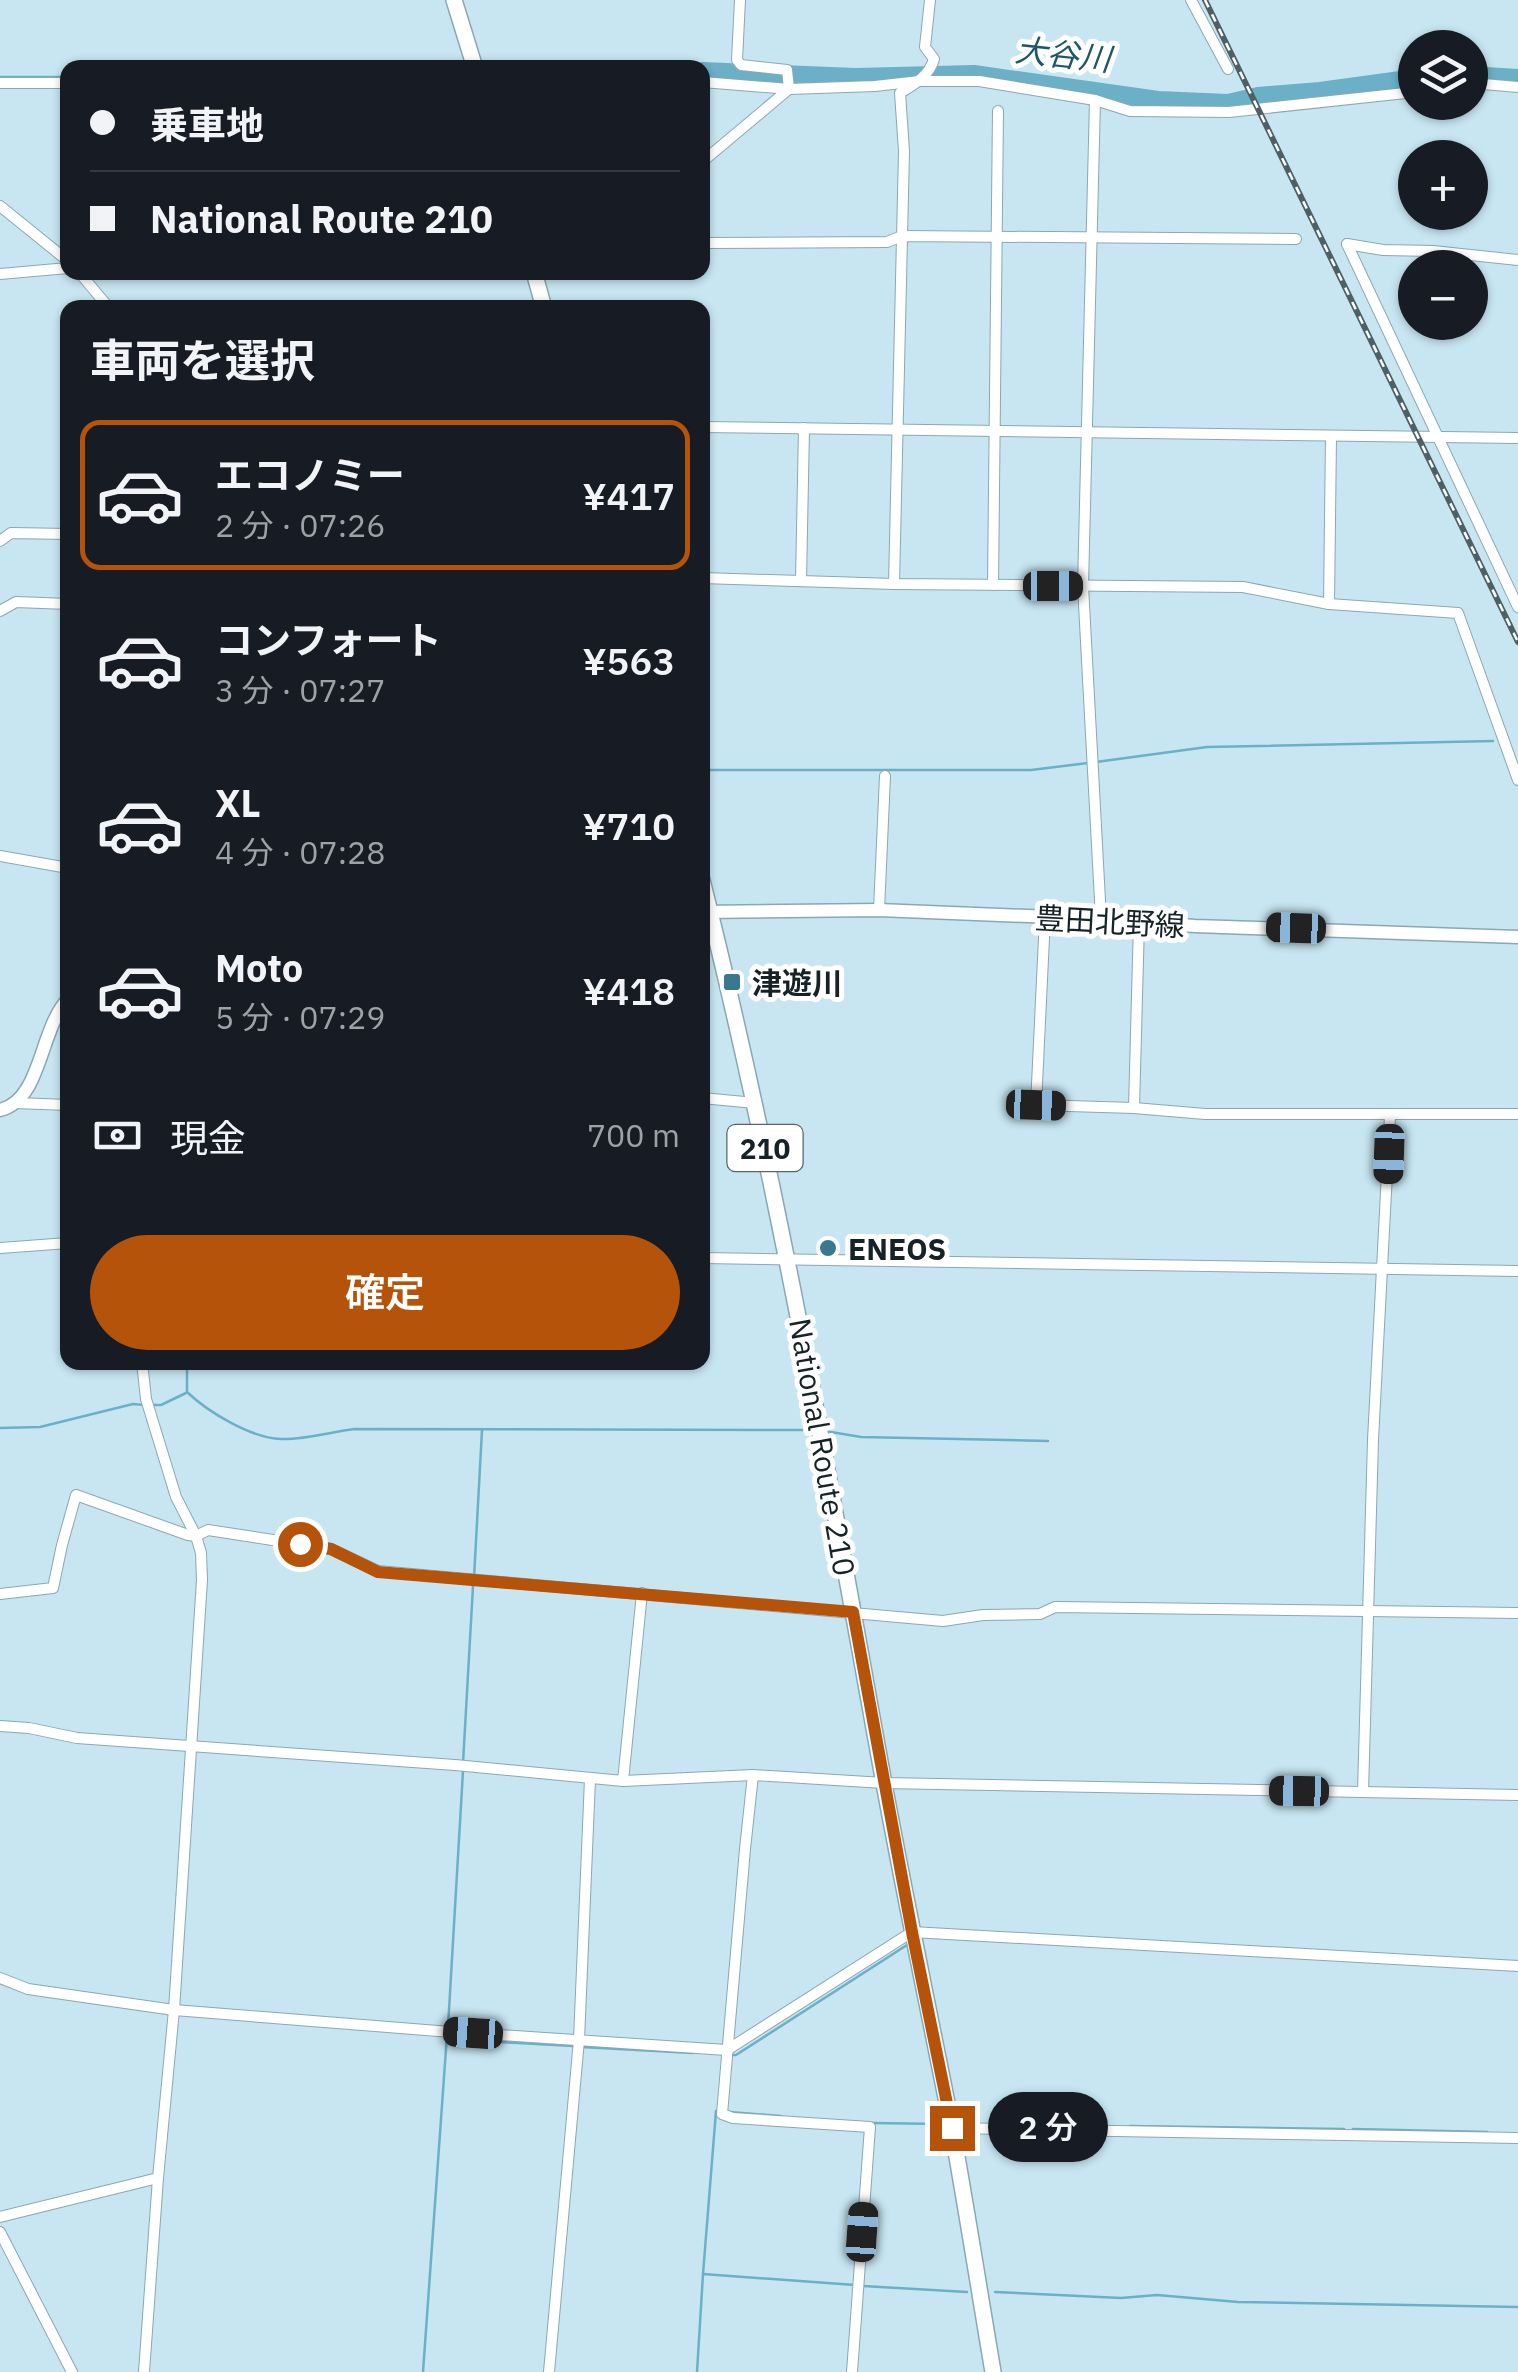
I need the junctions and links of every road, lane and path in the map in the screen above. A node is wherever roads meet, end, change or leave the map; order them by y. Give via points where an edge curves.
1 (454, 0) edge
2 (740, 0) edge
3 (930, 0) edge
4 (1191, 0) edge
5 (473, 60) edge
6 (1228, 69) dead end
7 (920, 82) junction
8 (0, 83) edge
9 (60, 83) edge
10 (710, 83) edge
11 (1488, 84) edge
12 (875, 86) junction
13 (1518, 87) edge
14 (789, 89) junction
15 (900, 93) junction
16 (1398, 94) edge
17 (1096, 100) junction
18 (998, 111) dead end
19 (710, 155) edge
20 (0, 206) edge
21 (902, 236) junction
22 (996, 236) junction
23 (1092, 236) junction
24 (1296, 239) dead end
25 (710, 243) edge
26 (60, 258) edge
27 (1518, 260) edge
28 (60, 266) edge
29 (0, 274) edge
30 (85, 280) edge
31 (101, 300) edge
32 (710, 427) edge
33 (804, 428) junction
34 (896, 429) junction
35 (994, 431) junction
36 (1085, 433) junction
37 (1332, 436) junction
38 (1436, 436) junction
39 (1518, 438) edge
40 (60, 534) edge
41 (0, 541) edge
42 (710, 578) edge
43 (801, 581) junction
44 (894, 584) junction
45 (993, 585) junction
46 (1082, 586) junction
47 (60, 604) edge
48 (1329, 604) junction
49 (1518, 607) edge
50 (0, 611) edge
51 (885, 776) dead end
52 (1518, 780) edge
53 (0, 856) edge
54 (60, 867) edge
55 (880, 910) junction
56 (710, 912) edge
57 (1045, 917) junction
58 (1101, 918) junction
59 (1139, 922) junction
60 (710, 927) edge
61 (1518, 937) edge
62 (60, 1010) edge
63 (710, 1099) edge
64 (15, 1103) junction
65 (756, 1103) junction
66 (60, 1105) edge
67 (1134, 1108) junction
68 (0, 1110) edge
69 (1518, 1114) edge
70 (1390, 1116) junction
71 (60, 1244) edge
72 (0, 1248) edge
73 (710, 1258) edge
74 (788, 1260) junction
75 (1384, 1270) junction
76 (1518, 1272) edge
77 (143, 1370) edge
78 (196, 1536) junction
79 (642, 1593) junction
80 (0, 1594) edge
81 (1368, 1611) junction
82 (853, 1612) junction
83 (1518, 1613) edge
84 (0, 1726) edge
85 (190, 1747) junction
86 (754, 1775) junction
87 (590, 1779) junction
88 (624, 1781) junction
89 (884, 1784) junction
90 (1363, 1792) junction
91 (1518, 1796) edge
92 (912, 1932) junction
93 (1518, 1966) edge
94 (0, 1978) edge
95 (174, 2010) junction
96 (579, 2040) junction
97 (726, 2050) junction
98 (952, 2128) junction
99 (1518, 2138) edge
100 (158, 2178) junction
101 (0, 2217) edge
102 (0, 2232) edge
103 (72, 2372) edge
104 (144, 2372) edge
105 (549, 2372) edge
106 (852, 2372) edge
107 (993, 2372) edge

1 - 5 highway
2 - 14 street via 737,60 787,70
3 - 7 street via 926,47 934,59
4 - 6 street
7 - 12 street
7 - 15 street
7 - 17 street via 979,82
8 - 9 street
10 - 14 street
11 - 13 street
12 - 14 street
12 - 15 street
14 - 19 street
15 - 21 street
16 - 17 street via 1229,112 1130,111
17 - 23 street
18 - 22 street
20 - 26 street
21 - 22 street
21 - 25 street via 886,242
21 - 34 street
22 - 23 street
22 - 35 street
23 - 24 street
23 - 36 street
27 - 38 street via 1347,244
28 - 29 street
30 - 31 street
32 - 33 street
33 - 34 street
33 - 43 street
34 - 35 street
34 - 44 street
35 - 36 street
35 - 45 street
36 - 37 street
36 - 46 street
37 - 38 street
37 - 48 street
38 - 39 street
38 - 49 street
40 - 41 street via 11,532
42 - 43 street
43 - 44 street
44 - 45 street
45 - 46 street
46 - 48 street via 1243,587
46 - 58 street
47 - 50 street via 16,602
48 - 52 street via 1458,613
51 - 55 street
53 - 54 street
55 - 56 main road, 豊田北野線
55 - 57 main road, 豊田北野線
57 - 58 main road, 豊田北野線
57 - 67 street via 1036,1105
58 - 59 main road, 豊田北野線
59 - 61 main road, 豊田北野線
59 - 67 street
60 - 65 highway, National Route 210 / 210
62 - 64 main road
63 - 65 street
64 - 66 street
64 - 68 main road
65 - 74 highway, National Route 210 / 210
67 - 70 street
69 - 70 street
70 - 75 street
71 - 72 street
73 - 74 street
74 - 75 street
74 - 82 highway, National Route 210 / 210
75 - 76 street
75 - 81 street
77 - 78 street via 176,1498
78 - 79 street via 208,1530 331,1549 378,1572
78 - 80 street via 76,1495 53,1588
78 - 85 street via 202,1580
79 - 82 street
79 - 88 street
81 - 82 street via 1055,1607 1040,1614 943,1620
81 - 83 street
81 - 90 street
82 - 89 highway, National Route 210 / 210
84 - 85 street
85 - 87 street
85 - 95 street
86 - 88 street
86 - 89 street
86 - 97 street
87 - 88 street
87 - 96 street
89 - 90 street
89 - 92 highway, National Route 210 / 210
90 - 91 street
92 - 93 street
92 - 97 street
92 - 98 highway, National Route 210 / 210
94 - 95 street via 28,1989
95 - 96 street
95 - 100 street
96 - 97 street
96 - 105 street
97 - 106 street via 722,2114 870,2127
98 - 99 street
98 - 107 highway, National Route 210 / 210
100 - 101 street
100 - 104 street
102 - 103 street

